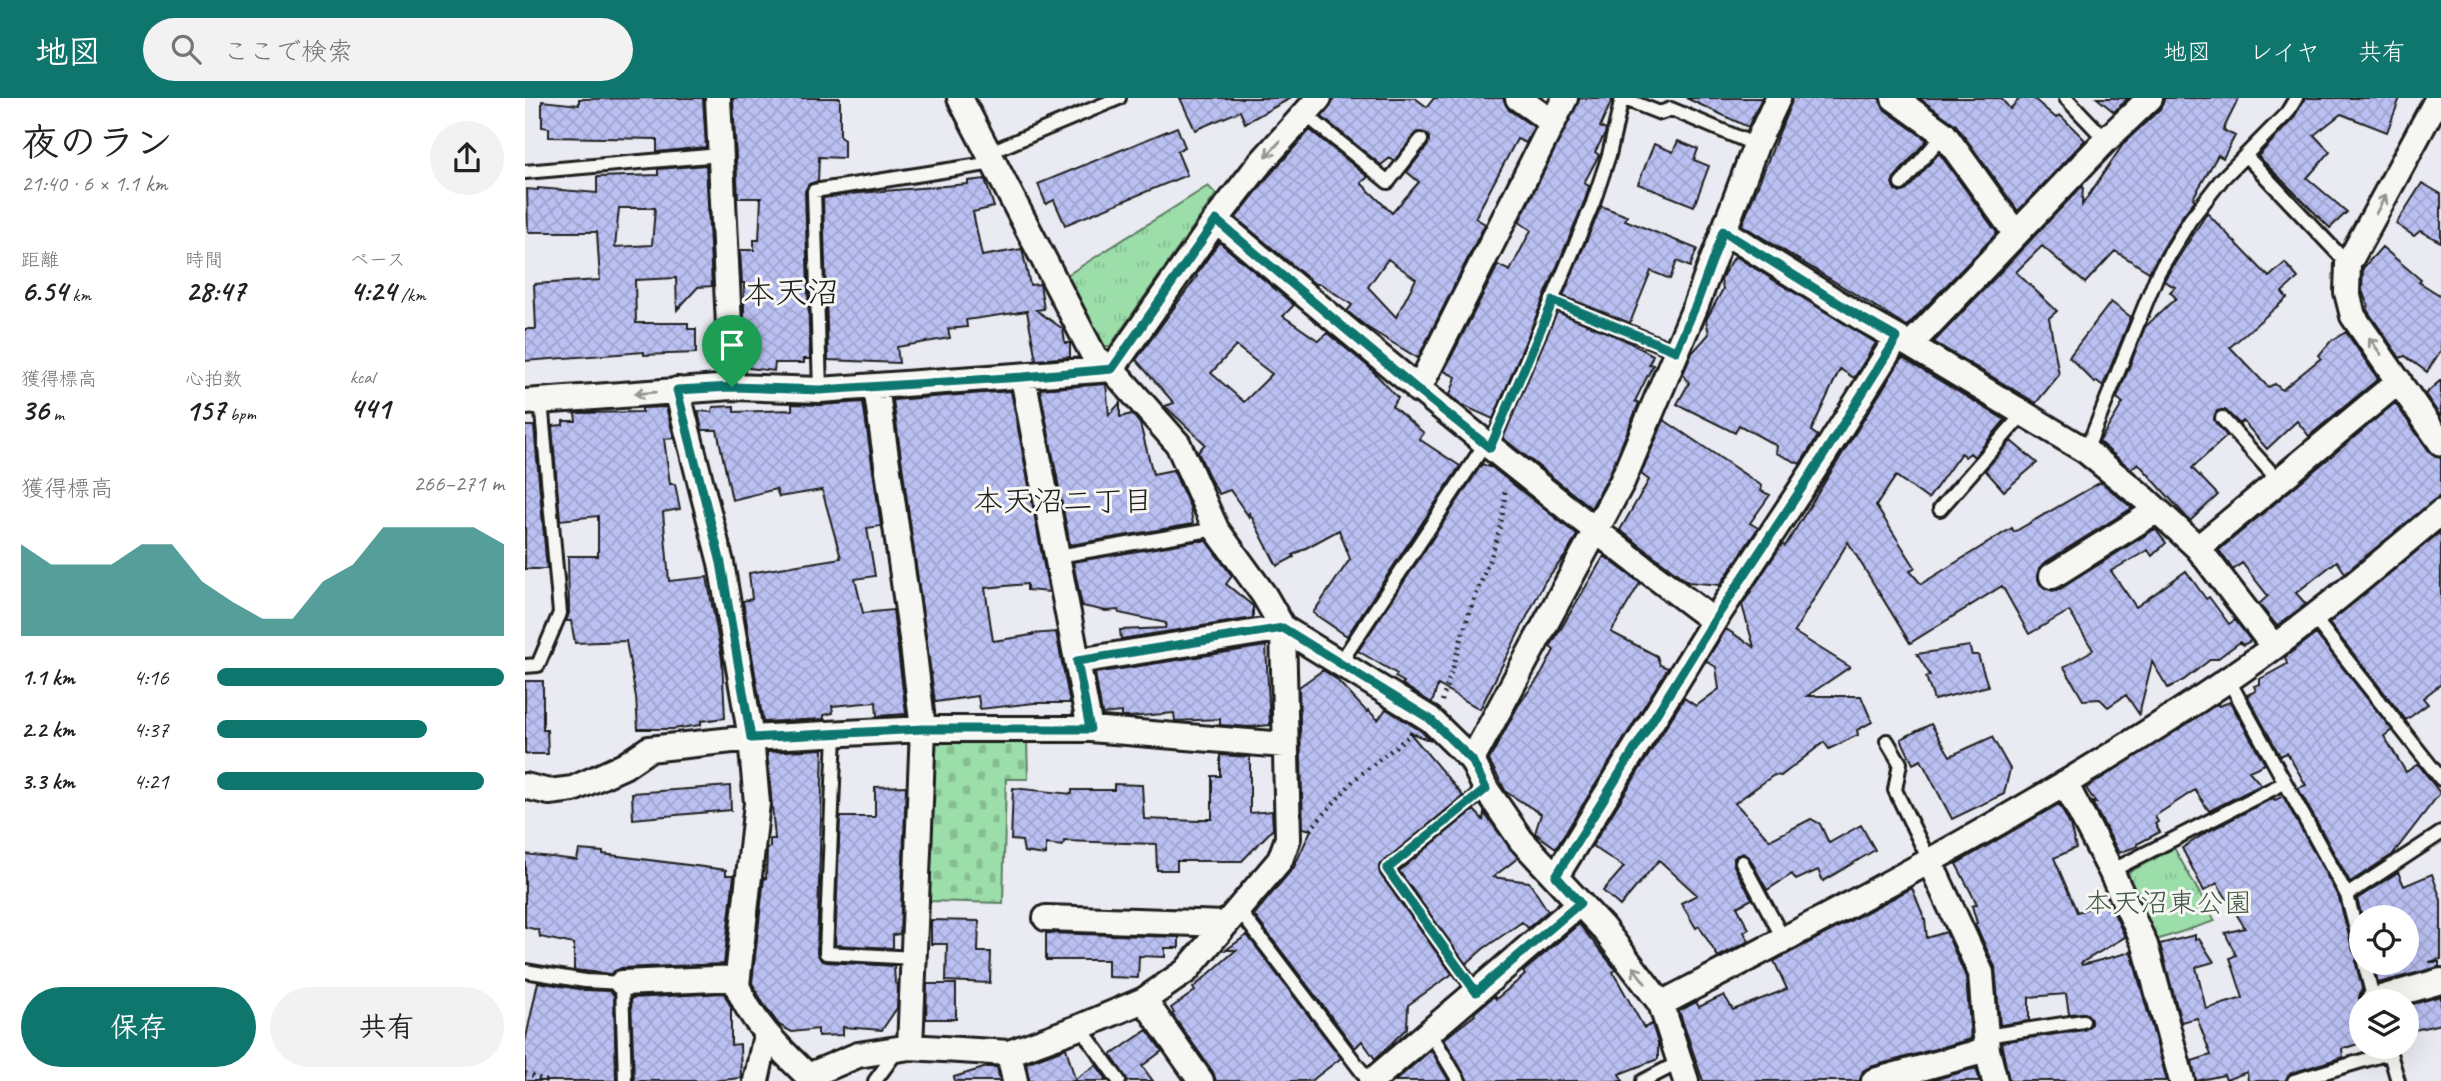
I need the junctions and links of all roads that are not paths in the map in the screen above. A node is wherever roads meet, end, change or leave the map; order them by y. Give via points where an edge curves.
1 (718, 98) edge
2 (960, 98) edge
3 (1119, 98) edge
4 (1518, 98) edge
5 (1566, 98) edge
6 (1622, 98) edge
7 (1778, 98) edge
8 (1894, 98) edge
9 (2066, 98) edge
10 (2150, 98) edge
11 (2296, 98) edge
12 (2438, 98) edge
13 (1312, 106) edge
14 (1553, 123) junction
15 (1944, 134) junction
16 (1421, 140) dead end
17 (2106, 140) junction
18 (1756, 145) junction
19 (720, 155) junction
20 (2246, 156) junction
21 (990, 158) junction
22 (525, 172) edge
23 (1901, 184) dead end
24 (1216, 220) junction
25 (1723, 231) junction
26 (2016, 234) junction
27 (2348, 264) junction
28 (1553, 301) junction
29 (1903, 341) junction
30 (1676, 351) junction
31 (1112, 369) junction
32 (1023, 377) junction
33 (2399, 381) junction
34 (732, 387) junction
35 (876, 387) junction
36 (677, 390) junction
37 (820, 390) junction
38 (1418, 390) junction
39 (533, 402) edge
40 (2022, 415) junction
41 (2222, 418) dead end
42 (2441, 443) edge
43 (1491, 449) junction
44 (2086, 451) junction
45 (2279, 481) junction
46 (1940, 509) dead end
47 (2157, 510) junction
48 (2441, 512) edge
49 (1216, 529) junction
50 (1595, 532) junction
51 (2198, 548) junction
52 (1058, 556) junction
53 (2052, 576) dead end
54 (2314, 618) junction
55 (1714, 621) junction
56 (1283, 628) junction
57 (2274, 647) junction
58 (1077, 661) junction
59 (1340, 663) junction
60 (525, 666) edge
61 (2228, 679) junction
62 (923, 729) junction
63 (1090, 729) junction
64 (835, 734) junction
65 (751, 738) junction
66 (1887, 741) dead end
67 (1285, 745) junction
68 (1472, 760) junction
69 (2441, 779) edge
70 (2065, 783) junction
71 (2284, 783) junction
72 (525, 786) edge
73 (1486, 789) junction
74 (2441, 833) edge
75 (1929, 860) junction
76 (1742, 862) dead end
77 (2111, 871) junction
78 (1556, 876) junction
79 (2347, 895) junction
80 (1580, 903) junction
81 (2350, 905) edge
82 (1232, 916) junction
83 (1046, 918) dead end
84 (1784, 940) junction
85 (914, 958) junction
86 (525, 971) edge
87 (738, 978) junction
88 (2441, 981) edge
89 (622, 983) junction
90 (2413, 989) edge
91 (1476, 992) junction
92 (1144, 1000) junction
93 (1661, 1004) junction
94 (2083, 1021) dead end
95 (1080, 1027) junction
96 (1430, 1032) junction
97 (766, 1035) junction
98 (1987, 1043) junction
99 (904, 1047) junction
100 (1009, 1053) junction
101 (2361, 1059) edge
102 (2392, 1059) edge
103 (1683, 1072) edge
104 (625, 1081) edge
105 (756, 1081) edge
106 (875, 1081) edge
107 (1015, 1081) edge
108 (1119, 1081) edge
109 (1201, 1081) edge
110 (1370, 1081) edge
111 (1459, 1081) edge
112 (1643, 1081) edge
113 (1874, 1081) edge
114 (1995, 1081) edge
115 (2182, 1081) edge
116 (2294, 1081) edge
117 (2398, 1081) edge

1 - 19 street
2 - 21 street
3 - 21 lane
4 - 14 street
5 - 14 street
6 - 18 lane via 1660,113 1671,109
6 - 28 lane via 1597,191
7 - 18 street
8 - 15 street
9 - 17 lane
10 - 17 street
11 - 20 lane
27 -> 12 street
13 - 16 lane via 1388,182
13 -> 24 street
14 - 38 street
15 - 23 lane
15 - 26 street
17 - 26 street
18 - 25 street
19 - 22 lane
19 - 34 street
20 - 27 lane
20 - 44 lane via 2190,220 2158,273
21 - 31 street via 1095,358
21 - 37 lane via 814,191
24 - 31 street
24 - 38 street
25 - 29 street
25 - 30 street
26 - 29 street
33 -> 27 street via 2353,316 2347,292
28 - 30 lane
28 - 43 lane
29 - 40 street
29 - 55 street
30 - 50 street via 1622,482
31 - 32 street
31 - 49 street via 1178,444
32 - 35 street
32 - 52 street
33 - 42 street
33 - 45 street
34 - 36 street
34 - 37 street
35 - 37 street
35 - 62 street
36 -> 39 street
36 - 65 street via 721,563
38 - 43 street
39 - 60 lane via 560,613 538,665
40 - 44 street
40 - 46 lane
41 - 45 lane
43 - 50 street
43 - 59 lane
44 - 47 street
45 - 51 street
47 - 51 street
47 - 53 street
48 - 54 street
49 - 52 lane
49 - 56 street
50 - 55 street
50 - 68 street
51 - 57 street
52 - 58 street
54 - 57 street
54 - 69 lane
55 - 78 street
56 - 58 street
56 - 59 street
56 - 67 street
57 - 61 street
58 - 63 street
59 - 68 street via 1430,719
61 - 70 street
61 - 71 lane
62 - 63 street
62 - 64 street
62 - 85 street
63 - 67 street
64 - 65 street
64 - 85 lane via 826,953
65 - 72 street via 649,749 573,789 549,792
65 - 87 street via 757,803
66 - 75 lane via 1900,763 1895,790
67 - 82 street via 1287,838 1280,860
68 - 73 street
70 - 75 street
70 - 77 street
71 - 77 lane
71 - 79 lane
73 - 78 street via 1521,840
73 - 91 lane via 1387,869
74 - 79 lane
75 - 84 street
75 - 98 street via 1982,973
76 - 84 lane
77 - 115 street via 2145,945
78 - 80 street
79 - 81 lane
80 - 91 street
93 -> 80 street
82 - 83 street
82 - 92 street via 1186,971
82 - 110 lane
84 - 93 street
85 - 99 street
86 - 89 lane
87 - 89 street
87 - 97 street via 741,995
88 - 90 street
89 - 104 lane
91 - 96 street
92 - 95 street
92 - 109 street
93 - 103 street
94 - 98 lane
95 - 100 street
95 - 108 lane
96 - 110 street
96 - 111 lane
97 - 99 street via 808,1076 858,1055
97 - 105 street
98 - 113 street
98 - 114 street
99 - 100 street
99 - 106 lane
100 - 107 street
101 - 116 lane
102 - 117 lane
103 - 112 lane

